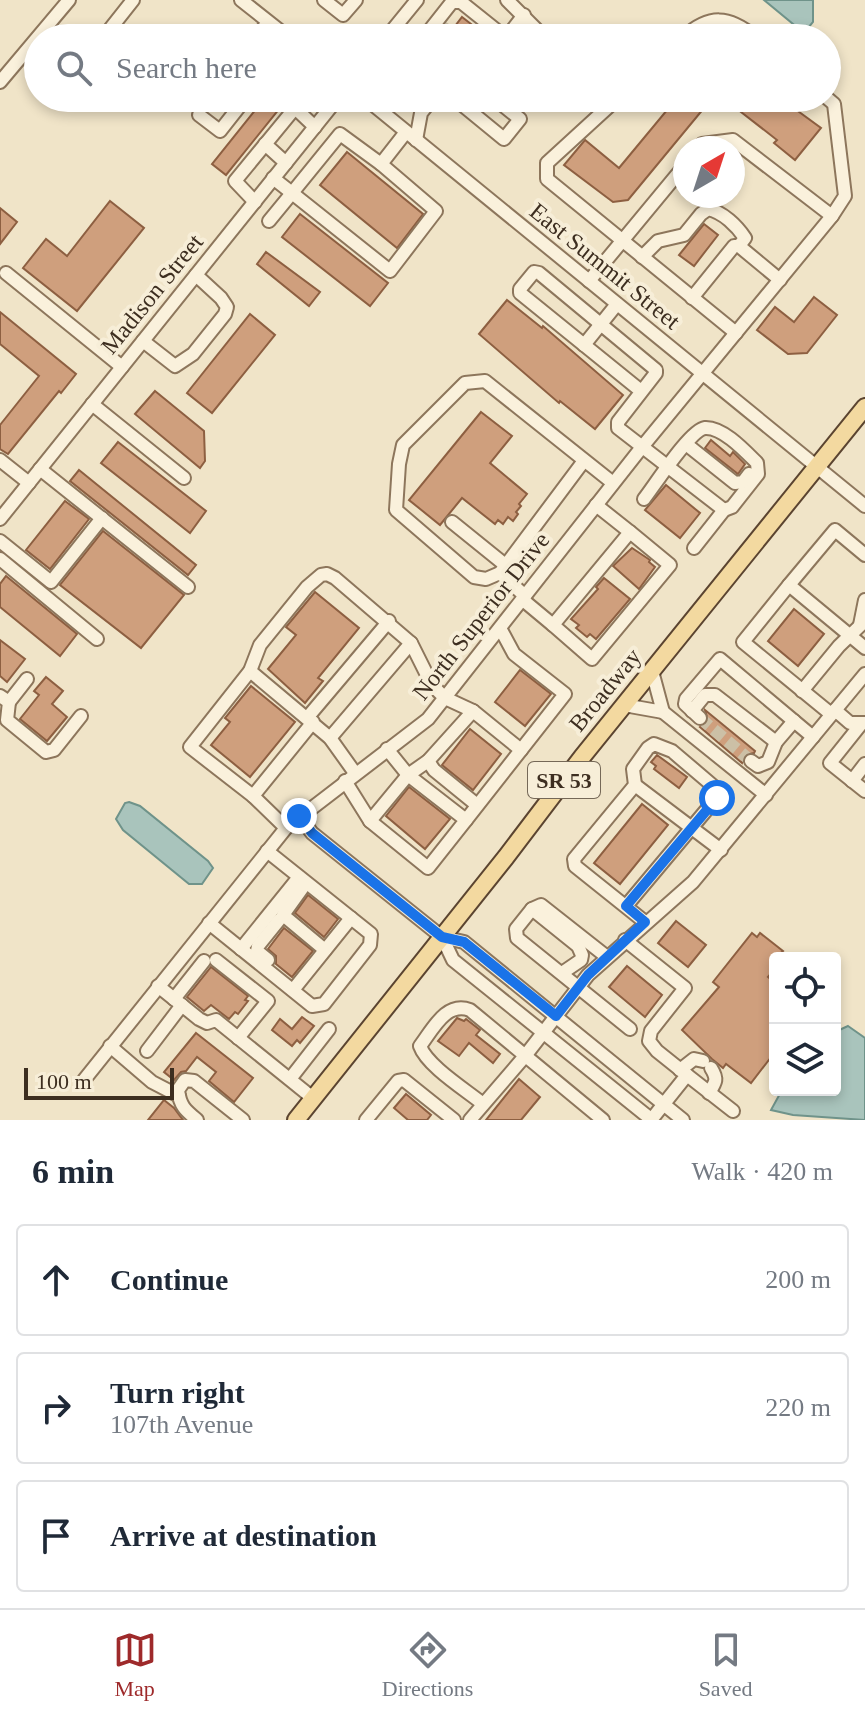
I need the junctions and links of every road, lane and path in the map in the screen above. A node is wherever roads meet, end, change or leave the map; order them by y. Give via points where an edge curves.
1 (69, 0) edge
2 (133, 0) edge
3 (241, 0) edge
4 (324, 0) edge
5 (356, 0) edge
6 (417, 0) edge
7 (507, 0) edge
8 (462, 1) edge
9 (524, 15) junction
10 (268, 22) joint
11 (49, 24) edge
12 (114, 24) edge
13 (271, 24) edge
14 (397, 24) edge
15 (435, 24) tunnel mouth
16 (443, 24) tunnel mouth
17 (489, 24) edge
18 (517, 24) edge
19 (528, 24) edge
20 (698, 24) edge
21 (733, 24) edge
22 (24, 53) edge
23 (0, 82) edge
24 (235, 112) edge
25 (292, 112) edge
26 (299, 112) edge
27 (327, 112) edge
28 (382, 112) edge
29 (471, 112) edge
30 (511, 112) edge
31 (603, 112) edge
32 (835, 112) edge
33 (421, 113) joint
34 (199, 115) dead end
35 (394, 122) junction
36 (315, 127) junction
37 (411, 136) junction
38 (265, 144) junction
39 (745, 149) edge
40 (286, 163) junction
41 (381, 164) junction
42 (273, 178) junction
43 (673, 179) edge
44 (292, 193) junction
45 (255, 202) junction
46 (832, 216) junction
47 (269, 221) dead end
48 (622, 241) junction
49 (739, 246) junction
50 (642, 257) junction
51 (6, 273) dead end
52 (196, 275) junction
53 (780, 280) junction
54 (589, 281) junction
55 (692, 298) junction
56 (617, 304) junction
57 (600, 324) junction
58 (736, 333) junction
59 (143, 341) junction
60 (584, 345) junction
61 (122, 367) junction
62 (702, 373) junction
63 (641, 391) junction
64 (92, 404) junction
65 (865, 407) edge
66 (727, 438) junction
67 (642, 447) junction
68 (684, 447) junction
69 (0, 460) edge
70 (583, 462) junction
71 (669, 466) junction
72 (818, 467) junction
73 (40, 469) junction
74 (184, 478) dead end
75 (29, 483) junction
76 (613, 483) junction
77 (741, 497) junction
78 (644, 499) dead end
79 (596, 505) junction
80 (865, 506) edge
81 (724, 510) junction
82 (1, 515) edge
83 (102, 518) junction
84 (452, 522) dead end
85 (630, 532) junction
86 (833, 532) junction
87 (0, 541) edge
88 (694, 548) dead end
89 (865, 555) edge
90 (0, 559) edge
91 (865, 562) edge
92 (502, 569) junction
93 (789, 585) junction
94 (188, 587) dead end
95 (524, 598) junction
96 (863, 614) edge
97 (389, 621) junction
98 (553, 625) junction
99 (500, 628) junction
100 (849, 636) junction
101 (97, 639) dead end
102 (411, 643) junction
103 (865, 648) edge
104 (250, 671) junction
105 (652, 671) junction
106 (865, 674) edge
107 (27, 679) dead end
108 (802, 691) junction
109 (445, 698) junction
110 (4, 699) edge
111 (624, 705) junction
112 (473, 711) junction
113 (663, 712) junction
114 (833, 712) junction
115 (81, 716) dead end
116 (310, 720) junction
117 (794, 721) junction
118 (864, 723) edge
119 (813, 737) junction
120 (330, 738) junction
121 (776, 742) junction
122 (387, 749) junction
123 (521, 750) junction
124 (428, 761) junction
125 (751, 761) dead end
126 (865, 764) edge
127 (408, 775) junction
128 (350, 777) junction
129 (852, 781) junction
130 (635, 785) junction
131 (865, 791) edge
132 (766, 795) junction
133 (253, 796) junction
134 (477, 805) junction
135 (299, 816) junction
136 (466, 820) junction
137 (370, 821) junction
138 (692, 826) junction
139 (286, 828) junction
140 (721, 850) junction
141 (267, 851) junction
142 (302, 880) junction
143 (626, 906) junction
144 (532, 909) junction
145 (274, 916) junction
146 (351, 918) junction
147 (645, 922) junction
148 (209, 923) junction
149 (442, 937) junction
150 (625, 940) junction
151 (241, 949) junction
152 (323, 952) junction
153 (607, 957) junction
154 (562, 973) junction
155 (158, 986) junction
156 (579, 986) junction
157 (296, 987) junction
158 (178, 1002) junction
159 (556, 1016) junction
160 (329, 1029) dead end
161 (630, 1029) dead end
162 (543, 1033) junction
163 (238, 1038) junction
164 (110, 1046) junction
165 (147, 1051) dead end
166 (525, 1056) junction
167 (684, 1072) junction
168 (290, 1079) junction
169 (84, 1080) dead end
170 (709, 1093) junction
171 (179, 1096) junction
172 (314, 1099) junction
173 (483, 1104) junction
174 (664, 1104) junction
175 (733, 1111) dead end
176 (372, 1118) edge
177 (446, 1118) edge
178 (197, 1120) edge
179 (243, 1120) edge
180 (296, 1120) edge
181 (470, 1120) edge
182 (603, 1120) edge
183 (652, 1120) edge
184 (683, 1120) edge

1 - 11 street
2 - 12 street
3 - 10 street
4 - 5 street via 343,15
6 - 14 street
7 - 9 street
8 - 15 street via 452,2
8 - 16 street
8 - 17 street
9 - 18 street
9 - 19 street
10 - 13 street
20 - 21 street
22 - 23 street
24 - 34 street via 220,131
25 - 38 street
26 - 36 street
27 - 36 street, Madison Street
28 - 35 street, East Summit Street
29 - 30 street via 504,139 520,119
31 - 48 street via 547,163 547,179
32 - 46 street via 845,196
33 - 35 street
33 - 37 street
35 - 37 street, East Summit Street
36 - 40 street, Madison Street
37 - 41 street
37 - 54 street, East Summit Street
38 - 40 street
38 - 45 street via 235,181
39 - 46 street
40 - 42 street, Madison Street
41 - 44 street via 340,134
41 - 44 street via 436,211 390,271
42 - 44 street
42 - 45 street, Madison Street
43 - 48 street
44 - 47 street
45 - 52 street, Madison Street
46 - 53 street, North Superior Drive
48 - 50 street
48 - 54 street
49 - 50 street via 745,238 739,229 708,209 684,235 658,241
49 - 53 street
49 - 55 street
50 - 55 street
51 - 61 street
52 - 59 street, Madison Street
52 - 59 street via 227,307 193,354 175,366
53 - 58 street, North Superior Drive
54 - 56 street, East Summit Street
55 - 58 street
56 - 57 street
56 - 62 street, East Summit Street
57 - 60 street
57 - 60 street via 539,273 520,289
57 - 63 street via 656,370
58 - 62 street, North Superior Drive
59 - 61 street, Madison Street
60 - 63 street
61 - 64 street, Madison Street
62 - 67 street, North Superior Drive
62 - 72 street, East Summit Street
63 - 67 street via 618,428
64 - 73 street, Madison Street
64 - 74 street
65 - 72 main road, Broadway / SR 53
66 - 68 street via 705,428
66 - 68 street via 728,446 750,463 740,484
66 - 77 street via 757,463 758,474
67 - 71 street
67 - 76 street, North Superior Drive
68 - 71 street
68 - 77 street
69 - 75 street
70 - 76 street
70 - 92 street
70 - 92 street via 485,381 465,383 403,445 396,510 474,577 486,579
71 - 78 street
71 - 81 street
72 - 80 street, East Summit Street
72 - 105 main road, Broadway / SR 53
73 - 75 street, Madison Street
73 - 83 street
75 - 82 street, Madison Street
76 - 79 street, North Superior Drive
77 - 81 street
79 - 85 street
79 - 95 street, North Superior Drive
81 - 88 street
83 - 87 street via 51,582
83 - 94 street
84 - 92 street
85 - 98 street
85 - 98 street via 670,565 592,659
86 - 89 street
86 - 91 street
86 - 93 street
90 - 101 street
92 - 95 street
93 - 100 street
93 - 108 street via 743,642
95 - 98 street
95 - 99 street, North Superior Drive
96 - 100 street
97 - 102 street
97 - 104 street via 335,578 321,575 260,645
97 - 116 street
99 - 109 street, North Superior Drive
99 - 123 street via 514,654 565,694
100 - 103 street
100 - 108 street
102 - 109 street via 432,685
102 - 120 street
104 - 116 street
104 - 133 street via 190,747
105 - 111 main road, Broadway / SR 53
105 - 113 street
106 - 114 street
107 - 110 street
108 - 114 street
109 - 112 street
109 - 122 street, North Superior Drive via 428,719
110 - 115 street via 7,720 46,752 54,750
111 - 113 street
111 - 149 main road, Broadway / SR 53
112 - 123 street
112 - 124 street
113 - 132 street
114 - 118 street via 850,723
114 - 119 street
116 - 120 street
116 - 133 street
117 - 119 street
117 - 121 street
117 - 121 street via 720,659 686,699 696,714 705,695 715,695
118 - 129 street via 830,763
119 - 132 street
120 - 128 street
121 - 125 street via 765,766
122 - 127 street
122 - 128 street, North Superior Drive
123 - 134 street
124 - 127 street
124 - 134 street
126 - 129 street
127 - 136 street
127 - 137 street
128 - 135 street, North Superior Drive
128 - 137 street
129 - 131 street
130 - 138 street
130 - 138 street via 633,769 648,748 654,744 672,751 719,791
130 - 143 street via 574,859 575,866
132 - 140 street
133 - 139 street
134 - 136 street
135 - 139 street, North Superior Drive
135 - 149 street via 312,833
136 - 137 street via 428,868
138 - 140 street
138 - 143 street
139 - 141 street, North Superior Drive
140 - 147 street
141 - 142 street
141 - 148 street, North Superior Drive
142 - 145 street
142 - 146 street
142 - 152 street via 283,915
143 - 147 street
144 - 153 street via 541,905
144 - 154 street via 516,929 517,938
144 - 154 street via 578,946 581,960
145 - 151 street
145 - 152 street
145 - 157 street via 257,951
146 - 152 street
146 - 157 street via 371,934 370,945 324,1004 312,1006
147 - 150 street
148 - 151 street
148 - 155 street, North Superior Drive
149 - 159 street via 464,942
149 - 162 street via 453,960
149 - 172 main road, Broadway / SR 53
150 - 153 street
150 - 167 street via 685,988 649,1041
151 - 157 street
152 - 157 street
153 - 156 street
154 - 156 street
155 - 158 street
155 - 164 street, North Superior Drive
156 - 159 street
156 - 161 street
158 - 163 street via 207,1023 216,1020
158 - 163 street via 210,960 268,1001
158 - 165 street
159 - 162 street
159 - 174 street
160 - 168 street
162 - 166 street
162 - 183 street
163 - 168 street
164 - 169 street, North Superior Drive
164 - 171 street via 152,1082
166 - 173 street
166 - 173 street via 467,1008 451,1008 420,1046 422,1053
166 - 182 street
167 - 170 street
167 - 170 street via 694,1059 707,1065 716,1076
167 - 174 street
168 - 172 street
170 - 175 street
171 - 178 street via 181,1106
171 - 179 street via 185,1080 194,1081
172 - 180 main road, Broadway / SR 53
173 - 181 street
174 - 183 street
174 - 184 street
176 - 177 street via 404,1080

